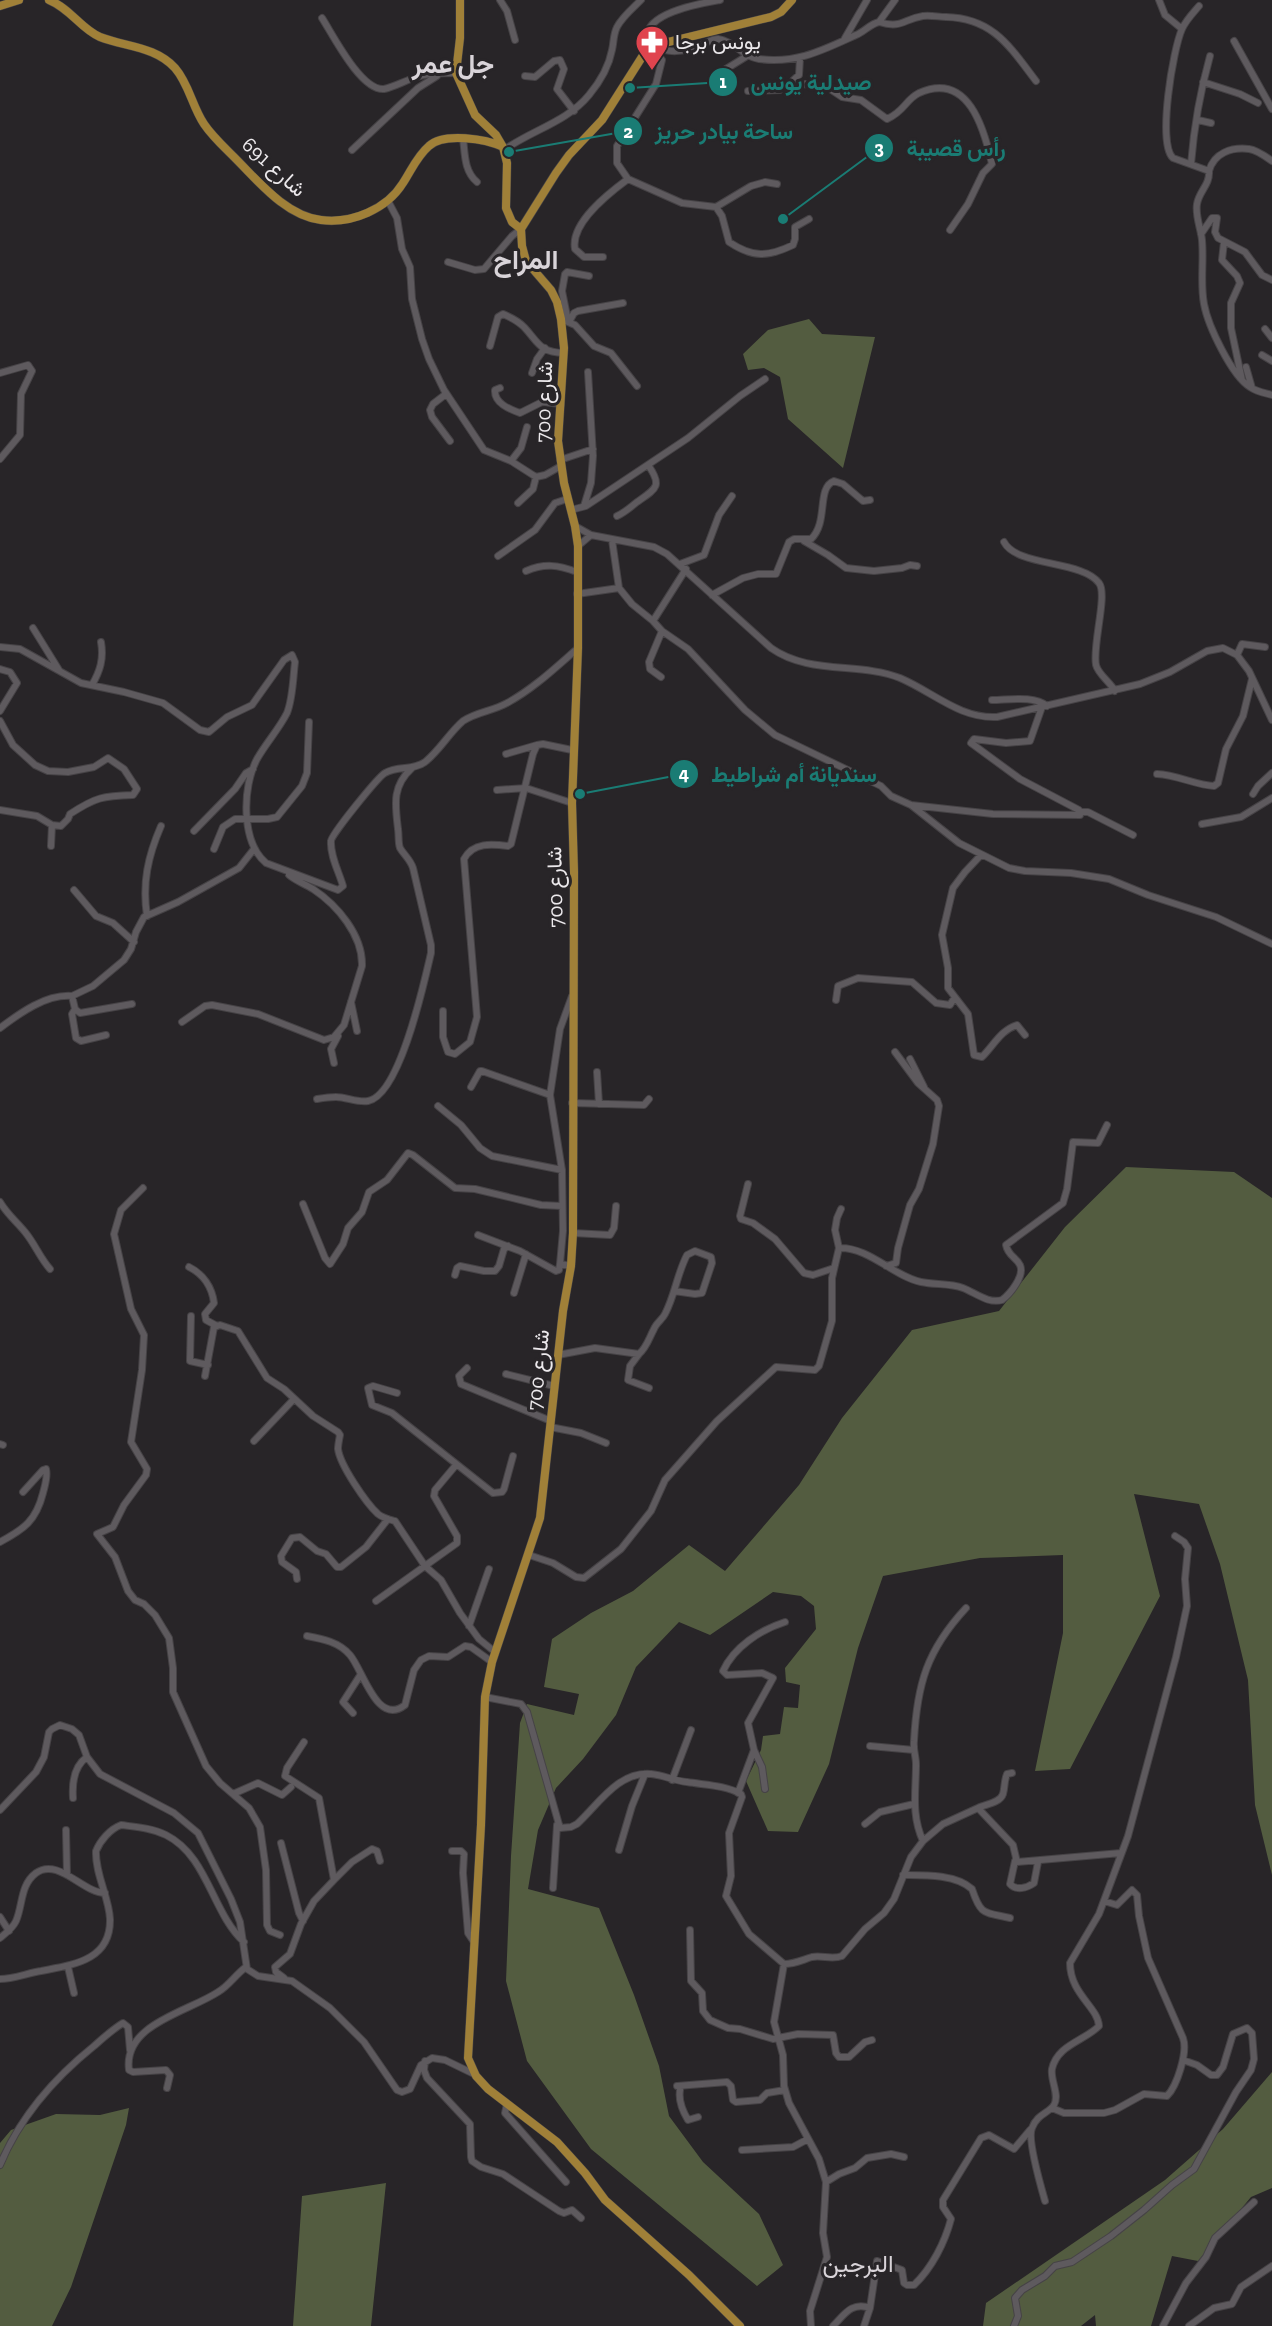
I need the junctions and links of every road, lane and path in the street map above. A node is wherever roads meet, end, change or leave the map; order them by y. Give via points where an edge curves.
1 (20, 0) edge
2 (49, 0) edge
3 (460, 0) edge
4 (500, 0) edge
5 (641, 0) edge
6 (720, 0) edge
7 (792, 0) edge
8 (867, 0) edge
9 (895, 0) edge
10 (1159, 0) edge
11 (0, 6) edge
12 (1199, 6) dead end
13 (322, 18) dead end
14 (879, 22) junction
15 (1182, 29) junction
16 (845, 39) junction
17 (515, 40) dead end
18 (1234, 41) dead end
19 (652, 46) junction
20 (747, 56) junction
21 (1210, 56) dead end
22 (800, 58) junction
23 (441, 73) junction
24 (456, 73) junction
25 (718, 74) dead end
26 (525, 76) dead end
27 (1036, 81) dead end
28 (1203, 82) junction
29 (786, 87) junction
30 (748, 91) dead end
31 (1258, 103) dead end
32 (1272, 109) edge
33 (574, 111) junction
34 (1198, 120) junction
35 (1211, 123) dead end
36 (463, 138) junction
37 (504, 148) junction
38 (352, 150) dead end
39 (1272, 160) edge
40 (1191, 164) junction
41 (1209, 171) junction
42 (628, 180) junction
43 (477, 182) dead end
44 (777, 184) dead end
45 (388, 201) junction
46 (716, 207) junction
47 (809, 219) dead end
48 (521, 229) junction
49 (950, 230) dead end
50 (1201, 234) junction
51 (1224, 242) junction
52 (603, 256) dead end
53 (448, 262) dead end
54 (589, 276) dead end
55 (1272, 280) edge
56 (623, 303) dead end
57 (566, 321) junction
58 (1265, 329) dead end
59 (1272, 338) edge
60 (490, 346) dead end
61 (543, 348) junction
62 (564, 351) junction
63 (1262, 355) dead end
64 (1272, 362) edge
65 (1246, 367) dead end
66 (588, 372) dead end
67 (0, 373) edge
68 (532, 373) dead end
69 (765, 379) dead end
70 (1242, 380) junction
71 (637, 386) dead end
72 (500, 388) dead end
73 (1252, 388) junction
74 (446, 394) junction
75 (1272, 395) edge
76 (561, 404) junction
77 (527, 427) dead end
78 (450, 441) dead end
79 (593, 449) junction
80 (0, 459) edge
81 (511, 461) junction
82 (561, 463) junction
83 (648, 465) junction
84 (536, 477) junction
85 (732, 496) dead end
86 (567, 499) junction
87 (870, 500) dead end
88 (518, 503) dead end
89 (583, 507) junction
90 (571, 510) junction
91 (617, 516) dead end
92 (575, 526) junction
93 (591, 535) junction
94 (612, 540) junction
95 (801, 540) junction
96 (1004, 542) dead end
97 (578, 546) junction
98 (498, 556) dead end
99 (683, 566) junction
100 (916, 566) dead end
101 (526, 571) dead end
102 (577, 572) junction
103 (619, 588) junction
104 (577, 594) junction
105 (712, 595) junction
106 (653, 621) junction
107 (33, 628) dead end
108 (662, 631) junction
109 (101, 642) dead end
110 (0, 647) edge
111 (1265, 647) dead end
112 (578, 648) junction
113 (1237, 655) junction
114 (0, 669) edge
115 (60, 673) junction
116 (662, 676) dead end
117 (1252, 678) junction
118 (92, 685) junction
119 (1115, 691) junction
120 (992, 700) dead end
121 (1045, 706) junction
122 (0, 711) edge
123 (1272, 720) edge
124 (0, 721) edge
125 (309, 722) dead end
126 (537, 745) junction
127 (572, 750) junction
128 (506, 754) dead end
129 (412, 768) junction
130 (253, 769) junction
131 (1272, 773) edge
132 (1157, 774) dead end
133 (526, 788) junction
134 (497, 790) dead end
135 (1253, 794) dead end
136 (1272, 798) edge
137 (572, 803) junction
138 (911, 805) junction
139 (0, 810) edge
140 (1081, 813) junction
141 (248, 820) junction
142 (1202, 824) dead end
143 (52, 825) junction
144 (161, 826) dead end
145 (194, 831) dead end
146 (1133, 835) dead end
147 (51, 846) dead end
148 (214, 849) dead end
149 (254, 849) junction
150 (981, 855) junction
151 (287, 872) junction
152 (74, 890) dead end
153 (147, 916) junction
154 (134, 942) junction
155 (1272, 944) edge
156 (574, 992) junction
157 (72, 996) junction
158 (351, 1000) junction
159 (836, 1000) dead end
160 (956, 1000) junction
161 (132, 1004) dead end
162 (75, 1009) junction
163 (443, 1011) dead end
164 (182, 1022) dead end
165 (0, 1028) edge
166 (340, 1030) junction
167 (357, 1031) dead end
168 (106, 1035) dead end
169 (1025, 1035) dead end
170 (895, 1052) dead end
171 (910, 1059) dead end
172 (334, 1063) dead end
173 (597, 1072) dead end
174 (471, 1087) dead end
175 (924, 1087) junction
176 (550, 1095) junction
177 (317, 1099) dead end
178 (649, 1099) dead end
179 (572, 1103) junction
180 (599, 1104) junction
181 (438, 1106) dead end
182 (1107, 1125) dead end
183 (562, 1170) junction
184 (748, 1184) dead end
185 (143, 1188) dead end
186 (0, 1202) edge
187 (303, 1204) dead end
188 (562, 1206) junction
189 (616, 1206) dead end
190 (841, 1209) dead end
191 (573, 1233) junction
192 (478, 1235) dead end
193 (508, 1246) junction
194 (839, 1248) junction
195 (526, 1254) junction
196 (561, 1264) junction
197 (571, 1266) junction
198 (886, 1266) junction
199 (189, 1267) dead end
200 (834, 1268) junction
201 (50, 1269) dead end
202 (454, 1275) dead end
203 (674, 1291) junction
204 (514, 1293) dead end
205 (191, 1316) dead end
206 (217, 1326) junction
207 (639, 1354) junction
208 (558, 1355) junction
209 (208, 1365) junction
210 (467, 1368) dead end
211 (506, 1374) dead end
212 (205, 1376) dead end
213 (554, 1386) junction
214 (649, 1388) dead end
215 (397, 1393) dead end
216 (294, 1399) junction
217 (551, 1424) junction
218 (254, 1440) dead end
219 (606, 1443) dead end
220 (513, 1456) dead end
221 (456, 1466) junction
222 (23, 1492) dead end
223 (388, 1519) junction
224 (1175, 1536) dead end
225 (0, 1542) edge
226 (529, 1555) junction
227 (424, 1566) junction
228 (489, 1569) dead end
229 (297, 1578) dead end
230 (376, 1601) dead end
231 (966, 1608) dead end
232 (784, 1622) dead end
233 (469, 1626) junction
234 (307, 1636) dead end
235 (495, 1652) junction
236 (492, 1662) junction
237 (362, 1674) junction
238 (485, 1697) junction
239 (353, 1713) dead end
240 (691, 1730) dead end
241 (304, 1743) dead end
242 (870, 1746) dead end
243 (754, 1750) junction
244 (914, 1750) junction
245 (87, 1757) junction
246 (1012, 1773) dead end
247 (645, 1774) junction
248 (672, 1780) junction
249 (291, 1787) dead end
250 (765, 1789) dead end
251 (738, 1792) junction
252 (233, 1794) junction
253 (73, 1798) dead end
254 (914, 1804) junction
255 (978, 1808) junction
256 (0, 1810) edge
257 (865, 1824) dead end
258 (558, 1825) junction
259 (66, 1830) dead end
260 (923, 1841) junction
261 (281, 1843) dead end
262 (619, 1850) dead end
263 (452, 1851) dead end
264 (1121, 1853) junction
265 (380, 1861) dead end
266 (1015, 1861) junction
267 (1038, 1862) junction
268 (67, 1875) junction
269 (903, 1875) junction
270 (334, 1880) junction
271 (552, 1888) dead end
272 (105, 1893) junction
273 (1104, 1901) junction
274 (0, 1917) edge
275 (1010, 1918) dead end
276 (303, 1921) junction
277 (690, 1930) dead end
278 (9, 1931) junction
279 (280, 1935) dead end
280 (0, 1938) edge
281 (244, 1942) junction
282 (474, 1942) junction
283 (784, 1964) junction
284 (68, 1967) junction
285 (246, 1967) junction
286 (285, 1978) junction
287 (0, 1979) edge
288 (74, 1993) dead end
289 (779, 2039) junction
290 (872, 2040) dead end
291 (130, 2051) junction
292 (468, 2058) junction
293 (1183, 2060) junction
294 (425, 2061) junction
295 (461, 2068) junction
296 (476, 2076) junction
297 (167, 2088) dead end
298 (785, 2090) junction
299 (507, 2104) junction
300 (1052, 2108) junction
301 (698, 2117) dead end
302 (1031, 2129) junction
303 (808, 2139) junction
304 (742, 2150) dead end
305 (904, 2157) dead end
306 (0, 2165) edge
307 (566, 2182) dead end
308 (826, 2182) junction
309 (1045, 2201) dead end
310 (1254, 2202) dead end
311 (581, 2218) dead end
312 (1272, 2266) edge
313 (870, 2308) junction
314 (740, 2326) edge
315 (811, 2326) edge
316 (833, 2326) edge
317 (864, 2326) edge
318 (1014, 2326) edge
319 (1163, 2326) edge
320 (1189, 2326) edge

1 - 11 main road
2 - 45 main road, شارع 691 via 66,8 94,33 148,50 175,68 188,87 202,123 289,208 313,218 336,220 365,214
3 - 24 main road
4 - 17 street
5 - 33 street via 618,24 610,58 599,81
6 - 19 street via 690,6 653,23 648,31
7 - 19 main road via 771,17
8 - 16 street
9 - 14 street
10 - 15 street via 1165,15
12 - 15 street
13 - 23 street via 353,66 373,87 385,88 418,76
14 - 16 street
14 - 27 street via 895,26 926,15 976,21 1010,46
15 - 40 street via 1170,77 1167,147 1173,158
16 - 22 street
18 - 32 street
19 - 20 street via 678,52 720,39
19 - 42 street via 662,60 660,76 621,137 616,152 617,163
19 - 48 main road via 606,115 556,173
20 - 22 street
20 - 25 street
21 - 28 street
22 - 29 street via 799,75
23 - 24 street
23 - 38 street via 418,88
24 - 37 main road via 475,115
26 - 33 street via 535,77 560,60 564,69 557,89
28 - 31 street
28 - 34 street
29 - 30 street
29 - 49 street via 827,87 842,97 861,100 887,119 905,109 910,98 920,93 940,87 952,89 970,105 987,141 992,164
33 - 37 street
34 - 35 street
34 - 40 street
36 - 37 main road, شارع 691
36 - 43 street via 466,165
36 - 45 main road, شارع 691 via 430,144
37 - 48 main road via 506,208 512,222
39 - 41 street via 1250,149 1240,150 1215,158
40 - 41 street
41 - 50 street via 1209,182 1197,204
42 - 46 street via 682,203
42 - 52 street via 591,210 575,241 575,249 584,257
44 - 46 street via 751,186
45 - 74 street via 408,260 422,339
46 - 47 street via 729,242 760,256 793,245 795,227
48 - 53 street via 484,269
48 - 57 main road, شارع 700 via 526,261 550,290
50 - 51 street via 1214,217 1218,219 1216,235
50 - 70 street via 1206,313
51 - 55 street via 1245,252 1262,274
51 - 70 street via 1222,260 1240,283 1232,303 1231,328
54 - 57 street via 565,274 562,291
56 - 57 street via 578,311
57 - 62 main road, شارع 700
57 - 71 street via 580,329 592,344 613,355
58 - 59 street
60 - 61 street via 498,317 503,314 523,326
61 - 62 street
61 - 68 street
62 - 76 main road, شارع 700
63 - 64 street
65 - 73 street
66 - 79 street
67 - 80 street via 28,365 32,370 21,394 20,435
69 - 83 street
70 - 73 street
72 - 76 street via 495,390 497,399 520,413 542,402
73 - 75 street
74 - 78 street via 430,410
74 - 81 street via 484,450
76 - 82 main road, شارع 700
77 - 81 street via 521,448
79 - 82 street
79 - 89 street via 591,483
81 - 84 street
82 - 84 street
82 - 86 main road, شارع 700
83 - 89 street
83 - 91 street via 655,476 653,493
84 - 88 street via 532,489
85 - 99 street via 719,515 704,555
86 - 90 main road, شارع 700
86 - 98 street via 555,503 536,530
87 - 95 street via 863,501 843,484 829,483 819,529 811,539
89 - 90 street
90 - 92 main road, شارع 700
92 - 93 street
92 - 97 main road, شارع 700
93 - 94 street
93 - 97 street
94 - 99 street via 654,547
94 - 103 street
95 - 100 street via 846,568 874,571
95 - 105 street via 789,542 774,576 758,574 743,578
96 - 119 street via 1015,551 1084,572 1099,582 1102,595 1096,668
97 - 102 main road, شارع 700
99 - 105 street
99 - 106 street
101 - 102 street via 559,565
102 - 104 main road, شارع 700
103 - 104 street
103 - 106 street
104 - 112 main road, شارع 700
105 - 121 street via 771,648 792,659 899,678 960,710 980,716 998,717
106 - 108 street
107 - 115 street
108 - 116 street via 649,662 650,669
108 - 138 street via 688,649 745,710 775,735
109 - 118 street via 100,670
110 - 115 street via 20,649
111 - 113 street via 1242,644
112 - 127 main road, شارع 700
112 - 129 street via 517,697 463,721 426,760
113 - 117 street
113 - 119 street via 1228,649 1210,650 1159,678
114 - 122 street via 10,672 16,684
115 - 118 street
117 - 123 street
117 - 132 street via 1243,716 1226,749 1218,783 1208,786
118 - 130 street via 163,703 200,730 209,732 227,717 252,705 284,660 292,655 295,662 287,712
119 - 121 street
120 - 121 street via 1042,702
121 - 140 street via 1030,741 976,739 971,743 1020,779
124 - 143 street via 13,745 42,769 68,772 108,758 124,769 137,786 133,795 93,799 70,814 65,824
125 - 141 street via 303,786 277,817
126 - 127 street
126 - 128 street
126 - 133 street
127 - 137 main road, شارع 700
129 - 151 street via 381,775 332,836 341,889
129 - 177 street via 399,784 395,813 400,847 413,868 431,953 410,1034 393,1079 377,1097 367,1101
130 - 141 street
130 - 145 street
131 - 135 street
133 - 134 street
133 - 137 street
133 - 163 street via 510,846 481,845 464,859 477,1017 470,1042 455,1054 448,1052 444,1044
136 - 142 street via 1241,817
137 - 156 main road, شارع 700
138 - 140 street via 1018,816 1076,817
138 - 150 street via 958,843
139 - 143 street via 37,816
140 - 146 street via 1088,812
141 - 148 street via 235,819 223,827
141 - 149 street
143 - 147 street
144 - 153 street via 146,870
149 - 151 street via 266,863
149 - 153 street via 239,868
150 - 155 street via 1009,868 1108,879 1216,917
150 - 160 street via 953,888 942,935 948,988
151 - 158 street via 332,905 354,935 362,966
152 - 154 street via 87,908 113,923
153 - 154 street via 140,923
154 - 157 street via 124,960 93,986
156 - 176 street via 560,1029
156 - 179 main road, شارع 700
157 - 162 street
157 - 165 street via 42,1001
158 - 166 street
158 - 167 street
159 - 160 street via 838,986 864,978 912,982 936,1003 950,1005
160 - 169 street via 969,1014 972,1050 978,1058 1011,1026 1017,1024
161 - 162 street via 84,1013
162 - 168 street via 72,1014 76,1038 81,1041
164 - 166 street via 212,1005 258,1014 324,1040
166 - 172 street via 331,1048
170 - 175 street
171 - 175 street
173 - 180 street
174 - 176 street via 482,1071
175 - 198 street via 939,1106 933,1144 910,1205 896,1263
176 - 183 street
178 - 180 street via 644,1105
179 - 180 street
179 - 191 main road, شارع 700
181 - 183 street via 492,1156
182 - 198 street via 1098,1143 1073,1142 1062,1204 1006,1245 1021,1268 1017,1283 1002,1300 992,1301 954,1285 920,1282
183 - 188 street
184 - 200 street via 741,1220 753,1223 775,1239 804,1273 813,1275
185 - 252 street via 121,1210 114,1234 131,1309 144,1335 131,1442 147,1469 113,1527 97,1534 115,1557 128,1591 155,1615 166,1631 173,1688 181,1713 206,1766
186 - 201 street
187 - 188 street via 330,1264 348,1228 362,1212 369,1192 387,1180 408,1153 455,1188
188 - 196 street
189 - 191 street via 610,1234
190 - 194 street via 835,1230
191 - 197 main road, شارع 700
192 - 193 street
193 - 195 street
193 - 202 street via 495,1271 460,1266
194 - 198 street
194 - 200 street
195 - 196 street via 556,1271
195 - 204 street
196 - 197 street
197 - 208 main road, شارع 700
199 - 206 street via 199,1272 213,1295 213,1303 205,1314 206,1320
200 - 226 street via 832,1321 815,1370 776,1367 760,1381 717,1421 665,1480 651,1511 621,1549 584,1578
203 - 203 street via 688,1253 695,1251 711,1257 702,1293
203 - 207 street via 665,1314
205 - 209 street via 190,1361
206 - 209 street
206 - 216 street via 238,1331 267,1378
207 - 208 street via 595,1348
207 - 214 street via 630,1366 628,1380
208 - 213 main road, شارع 700
209 - 212 street
210 - 217 street via 459,1376 461,1384
211 - 213 street
213 - 217 main road, شارع 700
215 - 221 street via 371,1385 368,1388 372,1405 392,1413
216 - 218 street
216 - 223 street via 338,1432 340,1455 352,1479 375,1512
217 - 219 street
217 - 226 main road, شارع 700 via 542,1509
220 - 221 street via 504,1489 498,1493
221 - 227 street via 434,1496 458,1541
222 - 225 street via 46,1469 36,1513 21,1531
223 - 227 street via 395,1521
223 - 229 street via 366,1546 341,1567 304,1538 292,1538 281,1559
224 - 264 street via 1188,1548 1187,1606
226 - 235 main road, شارع 700
227 - 230 street
227 - 233 street via 441,1580
228 - 233 street
231 - 244 street via 942,1634 927,1666
232 - 243 street via 757,1634 732,1656 723,1671 727,1675 762,1672 773,1678 748,1724
233 - 235 street
234 - 237 street via 338,1645
235 - 236 main road, شارع 700
236 - 237 street via 465,1646 448,1657 426,1657 414,1670 405,1705 397,1710 380,1705
236 - 238 main road, شارع 700
237 - 239 street via 343,1702
238 - 258 street via 521,1704 527,1712
238 - 282 main road, شارع 700
240 - 248 street
241 - 270 street via 285,1776 319,1798
242 - 244 street
243 - 250 street via 762,1767
243 - 251 street
244 - 254 street
245 - 253 street via 76,1770
245 - 256 street via 79,1735 64,1725 56,1726 49,1732 36,1772
245 - 281 street via 105,1777 165,1808 198,1833 231,1899
246 - 255 street via 1005,1778 1000,1799
247 - 248 street
247 - 258 street via 608,1791 577,1824 565,1828
247 - 262 street
248 - 251 street
249 - 252 street via 282,1795 258,1783
251 - 283 street via 742,1797 729,1833 731,1876 726,1896 749,1934
252 - 279 street via 249,1808 260,1827 267,1925
254 - 257 street via 880,1812
254 - 260 street
255 - 260 street via 943,1824
255 - 266 street via 1012,1845
258 - 271 street
259 - 268 street
260 - 269 street
261 - 276 street
263 - 282 street via 464,1854 468,1934
264 - 267 street
264 - 273 street
265 - 270 street via 377,1851 372,1849
266 - 267 street
266 - 267 street via 1010,1884 1016,1888 1034,1883
268 - 272 street
268 - 278 street via 47,1869 33,1875
269 - 275 street via 958,1881 972,1889 982,1911
269 - 283 street via 884,1913 842,1956
270 - 276 street via 314,1901
272 - 281 street via 96,1851 100,1843 121,1825 159,1832 177,1842 193,1859 228,1924
272 - 284 street via 109,1936 92,1955
273 - 293 street via 1120,1905 1132,1890 1137,1894 1146,1952 1185,2044
273 - 300 street via 1070,1963 1078,1993 1099,2026 1065,2048 1056,2059 1051,2071 1056,2099
274 - 278 street
276 - 286 street via 290,1954 275,1968
277 - 289 street via 691,1981 702,1993 707,2017 728,2028
278 - 280 street
281 - 285 street
282 - 292 main road, شارع 700
283 - 289 street via 774,2022
284 - 287 street
284 - 288 street
285 - 286 street via 254,1975
285 - 291 street via 218,1993 148,2028
286 - 294 street via 309,1991 344,2020 397,2090 410,2089
289 - 290 street via 798,2034 834,2035 837,2055 847,2058
289 - 298 street
291 - 297 street via 129,2070 166,2070 170,2075
291 - 306 street via 128,2027 123,2023 76,2060 34,2103
292 - 295 street
292 - 296 main road
293 - 300 street via 1167,2096 1144,2094 1104,2113 1064,2113
293 - 318 street via 1217,2075 1233,2034 1247,2028 1252,2032 1251,2070 1194,2169 1111,2236 1072,2262 1057,2265 1022,2290 1016,2298 1018,2316
294 - 295 street via 438,2058
294 - 311 street via 427,2078 470,2124 472,2161 503,2174 559,2211 572,2210
295 - 296 street
296 - 299 main road
298 - 301 street via 767,2093 760,2100 736,2102 727,2082 679,2086 683,2112 688,2120
298 - 303 street
299 - 307 street via 505,2113
299 - 314 main road via 557,2142 605,2200
300 - 302 street via 1040,2115
302 - 309 street
302 - 313 street via 1014,2149 989,2135 981,2138 943,2200 942,2207 951,2219 944,2242 923,2275 914,2285 907,2285 902,2270 877,2261
303 - 304 street via 793,2147
303 - 308 street
305 - 308 street via 891,2154 867,2158
308 - 315 street via 823,2233 827,2257 810,2312
310 - 319 street via 1215,2238
312 - 320 street via 1241,2287 1232,2304 1215,2308
313 - 316 street via 849,2310
313 - 317 street

